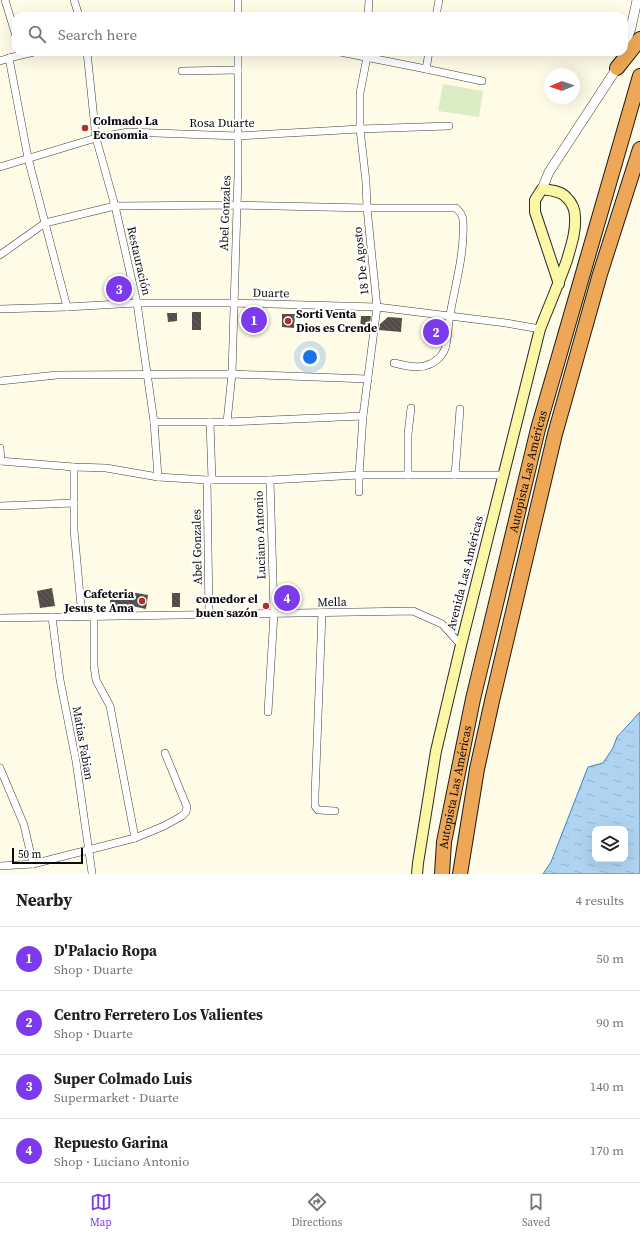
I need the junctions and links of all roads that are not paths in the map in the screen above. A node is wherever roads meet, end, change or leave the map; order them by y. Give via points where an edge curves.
1 (5, 0) edge
2 (74, 0) edge
3 (238, 0) edge
4 (369, 0) edge
5 (439, 0) edge
6 (637, 0) edge
7 (78, 12) edge
8 (238, 12) edge
9 (368, 12) edge
10 (437, 12) edge
11 (12, 23) edge
12 (628, 37) edge
13 (640, 39) edge
14 (628, 54) edge
15 (15, 56) edge
16 (87, 56) edge
17 (238, 56) edge
18 (367, 56) edge
19 (371, 56) edge
20 (428, 56) edge
21 (622, 56) edge
22 (627, 56) edge
23 (9, 58) junction
24 (0, 61) edge
25 (617, 68) junction
26 (238, 70) junction
27 (426, 70) junction
28 (182, 71) dead end
29 (640, 76) edge
30 (482, 81) dead end
31 (449, 126) dead end
32 (360, 129) junction
33 (237, 136) junction
34 (96, 138) junction
35 (640, 149) edge
36 (28, 158) junction
37 (0, 167) edge
38 (542, 189) junction
39 (236, 205) junction
40 (115, 206) junction
41 (367, 208) junction
42 (44, 223) junction
43 (0, 255) edge
44 (559, 284) junction
45 (137, 303) junction
46 (233, 303) junction
47 (66, 307) junction
48 (377, 307) junction
49 (0, 309) edge
50 (450, 316) junction
51 (540, 329) junction
52 (394, 363) dead end
53 (232, 374) junction
54 (148, 375) junction
55 (368, 379) junction
56 (0, 381) edge
57 (411, 408) dead end
58 (460, 409) dead end
59 (363, 416) junction
60 (154, 422) junction
61 (210, 422) junction
62 (227, 422) junction
63 (0, 448) edge
64 (0, 461) edge
65 (74, 467) junction
66 (359, 475) junction
67 (408, 475) junction
68 (455, 475) junction
69 (503, 475) junction
70 (158, 477) junction
71 (209, 480) junction
72 (270, 480) junction
73 (360, 492) dead end
74 (74, 503) junction
75 (0, 506) edge
76 (274, 613) junction
77 (322, 613) junction
78 (209, 614) junction
79 (52, 617) junction
80 (82, 617) junction
81 (94, 617) junction
82 (0, 618) edge
83 (461, 645) junction
84 (268, 712) dead end
85 (165, 753) dead end
86 (0, 768) edge
87 (335, 812) dead end
88 (135, 838) junction
89 (89, 850) junction
90 (33, 864) junction
91 (0, 866) edge
92 (92, 873) dead end
93 (417, 874) edge
94 (442, 874) edge
95 (460, 874) edge

1 - 11 street
2 - 7 street
3 - 8 street
4 - 9 street
5 - 10 street
6 - 12 street
13 - 14 highway
15 - 23 street
16 - 34 street, Restauración
17 - 26 street, Abel Gonzales
18 - 32 street, 18 De Agosto via 360,93
19 - 27 street
20 - 27 street
21 - 25 street
22 - 25 highway
23 - 24 street
23 - 36 street
25 - 38 street via 549,172
26 - 28 street
26 - 33 street, Abel Gonzales
27 - 30 street
29 - 94 highway, Autopista Las Américas via 538,429 474,699 444,842
31 - 32 street, Rosa Duarte
32 - 33 street, Rosa Duarte
32 - 41 street, 18 De Agosto
33 - 34 street, Rosa Duarte via 128,132
33 - 39 street, Abel Gonzales
34 - 36 street, Rosa Duarte
34 - 40 street, Restauración
35 - 95 highway, Autopista Las Américas via 600,274 555,434 492,701
36 - 37 street, Rosa Duarte
36 - 42 street
38 - 44 main road via 535,200 534,212
38 - 44 main road, Avenida Las Américas via 553,190 566,196 574,208 575,229
39 - 40 street
39 - 41 street
39 - 46 street, Abel Gonzales
40 - 42 street
40 - 45 street, Restauración
41 - 48 street, 18 De Agosto
41 - 50 street via 456,208 461,214 463,244
42 - 43 street
42 - 47 street
44 - 51 main road, Avenida Las Américas
45 - 46 street, Duarte
45 - 47 street, Duarte
45 - 54 street, Restauración
46 - 48 street, Duarte
46 - 53 street, Abel Gonzales
47 - 49 street, Duarte
48 - 50 street, Duarte
48 - 55 street, 18 De Agosto
50 - 51 street, Duarte
50 - 52 street via 445,349 432,364 412,367
51 - 69 main road, Avenida Las Américas
53 - 54 street
53 - 55 street
53 - 62 street, Abel Gonzales
54 - 56 street via 57,375
54 - 60 street, Restauración
55 - 59 street, 18 De Agosto
57 - 67 street
58 - 68 street
59 - 62 street
59 - 66 street, 18 De Agosto
60 - 61 street
60 - 70 street, Restauración
61 - 62 street
61 - 71 street, Abel Gonzales
63 - 64 street
64 - 65 street
65 - 70 street via 106,468
65 - 74 street
66 - 67 street
66 - 72 street
66 - 73 street, 18 De Agosto
67 - 68 street
68 - 69 street
69 - 83 main road, Avenida Las Américas
70 - 71 street
71 - 72 street
71 - 78 street, Abel Gonzales
72 - 76 street, Luciano Antonio
74 - 75 street
74 - 80 street
76 - 77 street, Mella
76 - 78 street, Mella
76 - 84 street, Luciano Antonio
77 - 83 street, Mella via 413,612 442,624
77 - 87 street via 315,806 318,810
78 - 81 street, Mella
79 - 80 street, Mella
79 - 82 street, Mella
79 - 89 street, Matias Fabian
80 - 81 street, Mella
81 - 88 street via 96,680 110,706
83 - 93 main road, Avenida Las Américas via 436,751
85 - 88 street via 187,807 186,812 164,826
86 - 90 street via 24,825
88 - 89 street
89 - 90 street
89 - 92 street, Matias Fabian
90 - 91 street

